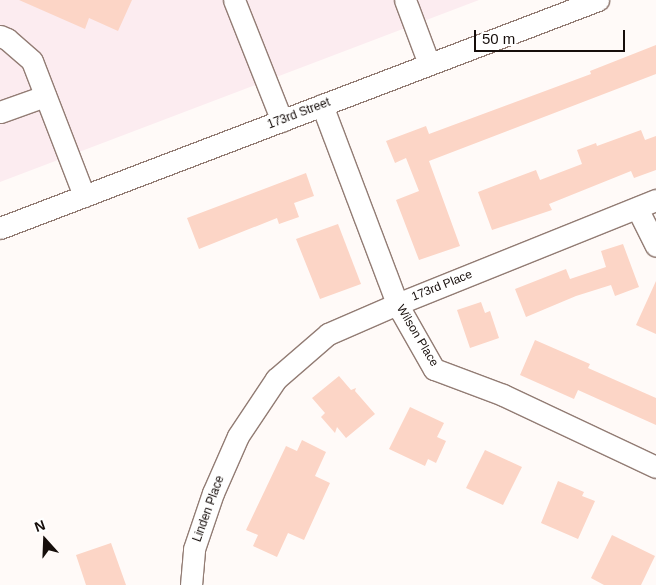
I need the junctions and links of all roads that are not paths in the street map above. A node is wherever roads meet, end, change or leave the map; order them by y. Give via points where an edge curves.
1 (234, 0) edge
2 (405, 0) edge
3 (598, 0) edge
4 (0, 36) edge
5 (429, 64) junction
6 (45, 96) junction
7 (322, 105) junction
8 (0, 112) edge
9 (282, 121) junction
10 (84, 196) junction
11 (646, 204) edge
12 (0, 228) edge
13 (656, 246) edge
14 (397, 304) junction
15 (238, 436) joint
16 (656, 467) edge
17 (191, 585) edge

1 - 9 street
2 - 5 street
3 - 5 street, 173rd Street
4 - 6 street via 32,61
5 - 7 street, 173rd Street
6 - 8 street
6 - 10 street
7 - 9 street, 173rd Street
7 - 14 street, Wilson Place
9 - 10 street, 173rd Street
10 - 12 street, 173rd Street
11 - 13 street
11 - 14 street, 173rd Place
14 - 15 street, 173rd Place via 328,334 276,379
14 - 16 street, Wilson Place via 434,369 503,395
15 - 17 street, Linden Place via 213,493 194,549

